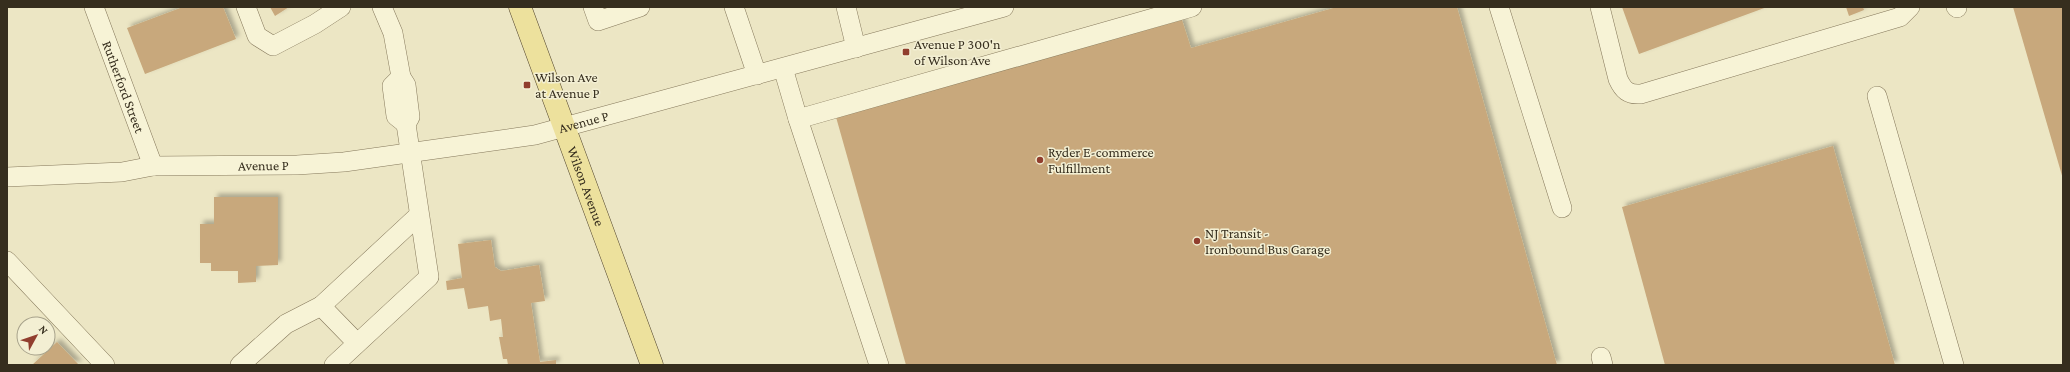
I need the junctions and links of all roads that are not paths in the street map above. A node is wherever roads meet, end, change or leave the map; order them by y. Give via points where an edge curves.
1 (94, 7) edge
2 (246, 7) edge
3 (341, 7) edge
4 (382, 7) edge
5 (520, 7) edge
6 (593, 7) edge
7 (640, 7) edge
8 (734, 7) edge
9 (846, 7) edge
10 (1004, 7) edge
11 (1192, 7) edge
12 (1499, 7) edge
13 (1600, 7) edge
14 (1910, 7) edge
15 (856, 48) junction
16 (783, 68) junction
17 (757, 75) junction
18 (1877, 96) dead end
19 (798, 119) junction
20 (564, 128) junction
21 (409, 154) junction
22 (153, 166) junction
23 (7, 177) edge
24 (1562, 208) dead end
25 (419, 215) junction
26 (7, 261) edge
27 (321, 306) junction
28 (357, 343) junction
29 (105, 365) edge
30 (240, 365) edge
31 (334, 365) edge
32 (652, 365) edge
33 (879, 365) edge
34 (1954, 365) edge

1 - 22 street, Rutherford Street
2 - 3 street via 257,36 273,46
4 - 21 street via 393,32 401,77 392,86 393,101 396,116 406,124
5 - 20 main road, Wilson Avenue
6 - 7 street via 598,21
8 - 17 street
9 - 15 street
10 - 15 street, Avenue P
11 - 19 street
12 - 24 street
13 - 14 street via 1618,79 1621,87 1633,95 1900,17
15 - 16 street, Avenue P
16 - 17 street, Avenue P
16 - 19 street
17 - 20 street, Avenue P
18 - 34 street
19 - 33 street
20 - 21 street, Avenue P via 535,135
20 - 32 main road, Wilson Avenue
21 - 22 street, Avenue P via 298,165
21 - 25 street
22 - 23 street, Avenue P via 122,172
25 - 27 street
25 - 28 street via 429,278
26 - 29 street
27 - 28 street
27 - 30 street via 286,324
28 - 31 street

